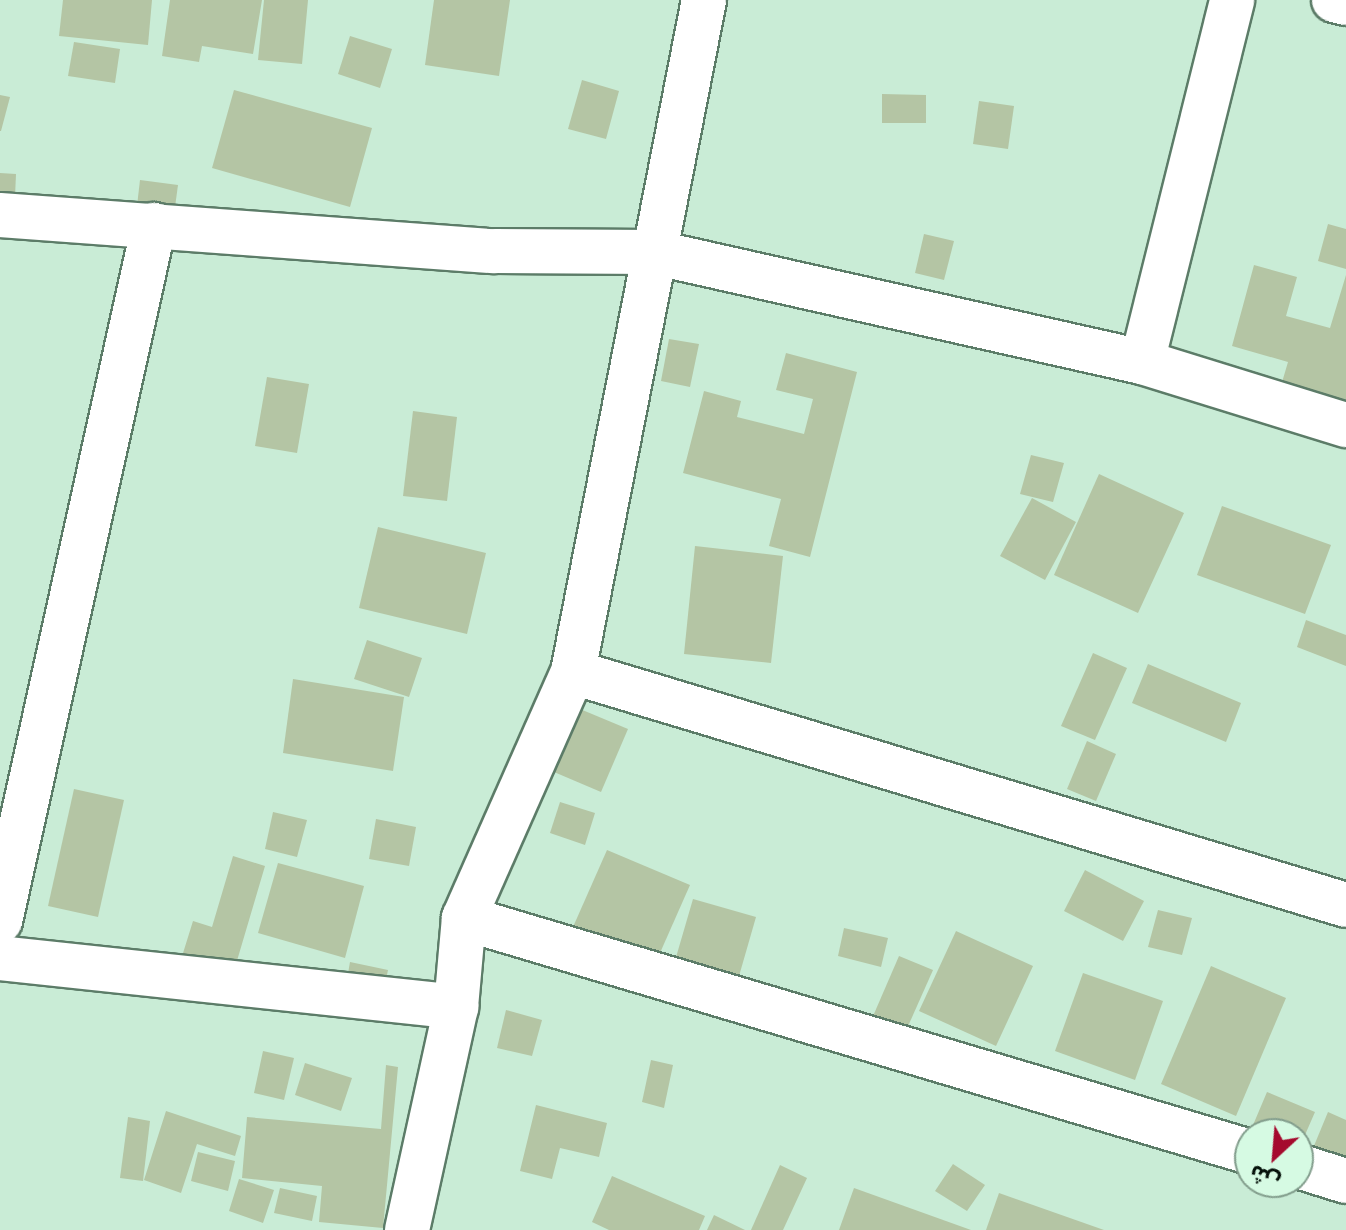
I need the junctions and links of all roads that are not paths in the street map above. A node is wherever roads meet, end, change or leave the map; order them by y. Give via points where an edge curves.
1 (704, 0) edge
2 (1232, 0) edge
3 (1334, 0) edge
4 (1346, 3) edge
5 (0, 215) edge
6 (154, 225) junction
7 (653, 252) junction
8 (1142, 362) junction
9 (1346, 425) edge
10 (573, 672) junction
11 (1346, 905) edge
12 (464, 918) junction
13 (0, 921) edge
14 (0, 958) edge
15 (456, 1007) junction
16 (1234, 1147) edge
17 (1314, 1171) edge
18 (1346, 1181) edge
19 (407, 1230) edge

1 - 7 street
2 - 8 street
3 - 4 street
5 - 6 street
6 - 7 street via 495,251
6 - 13 street
7 - 8 street
7 - 10 street
8 - 9 street
10 - 11 street
10 - 12 street
12 - 15 street
12 - 16 street
14 - 15 street
15 - 19 street
17 - 18 street

